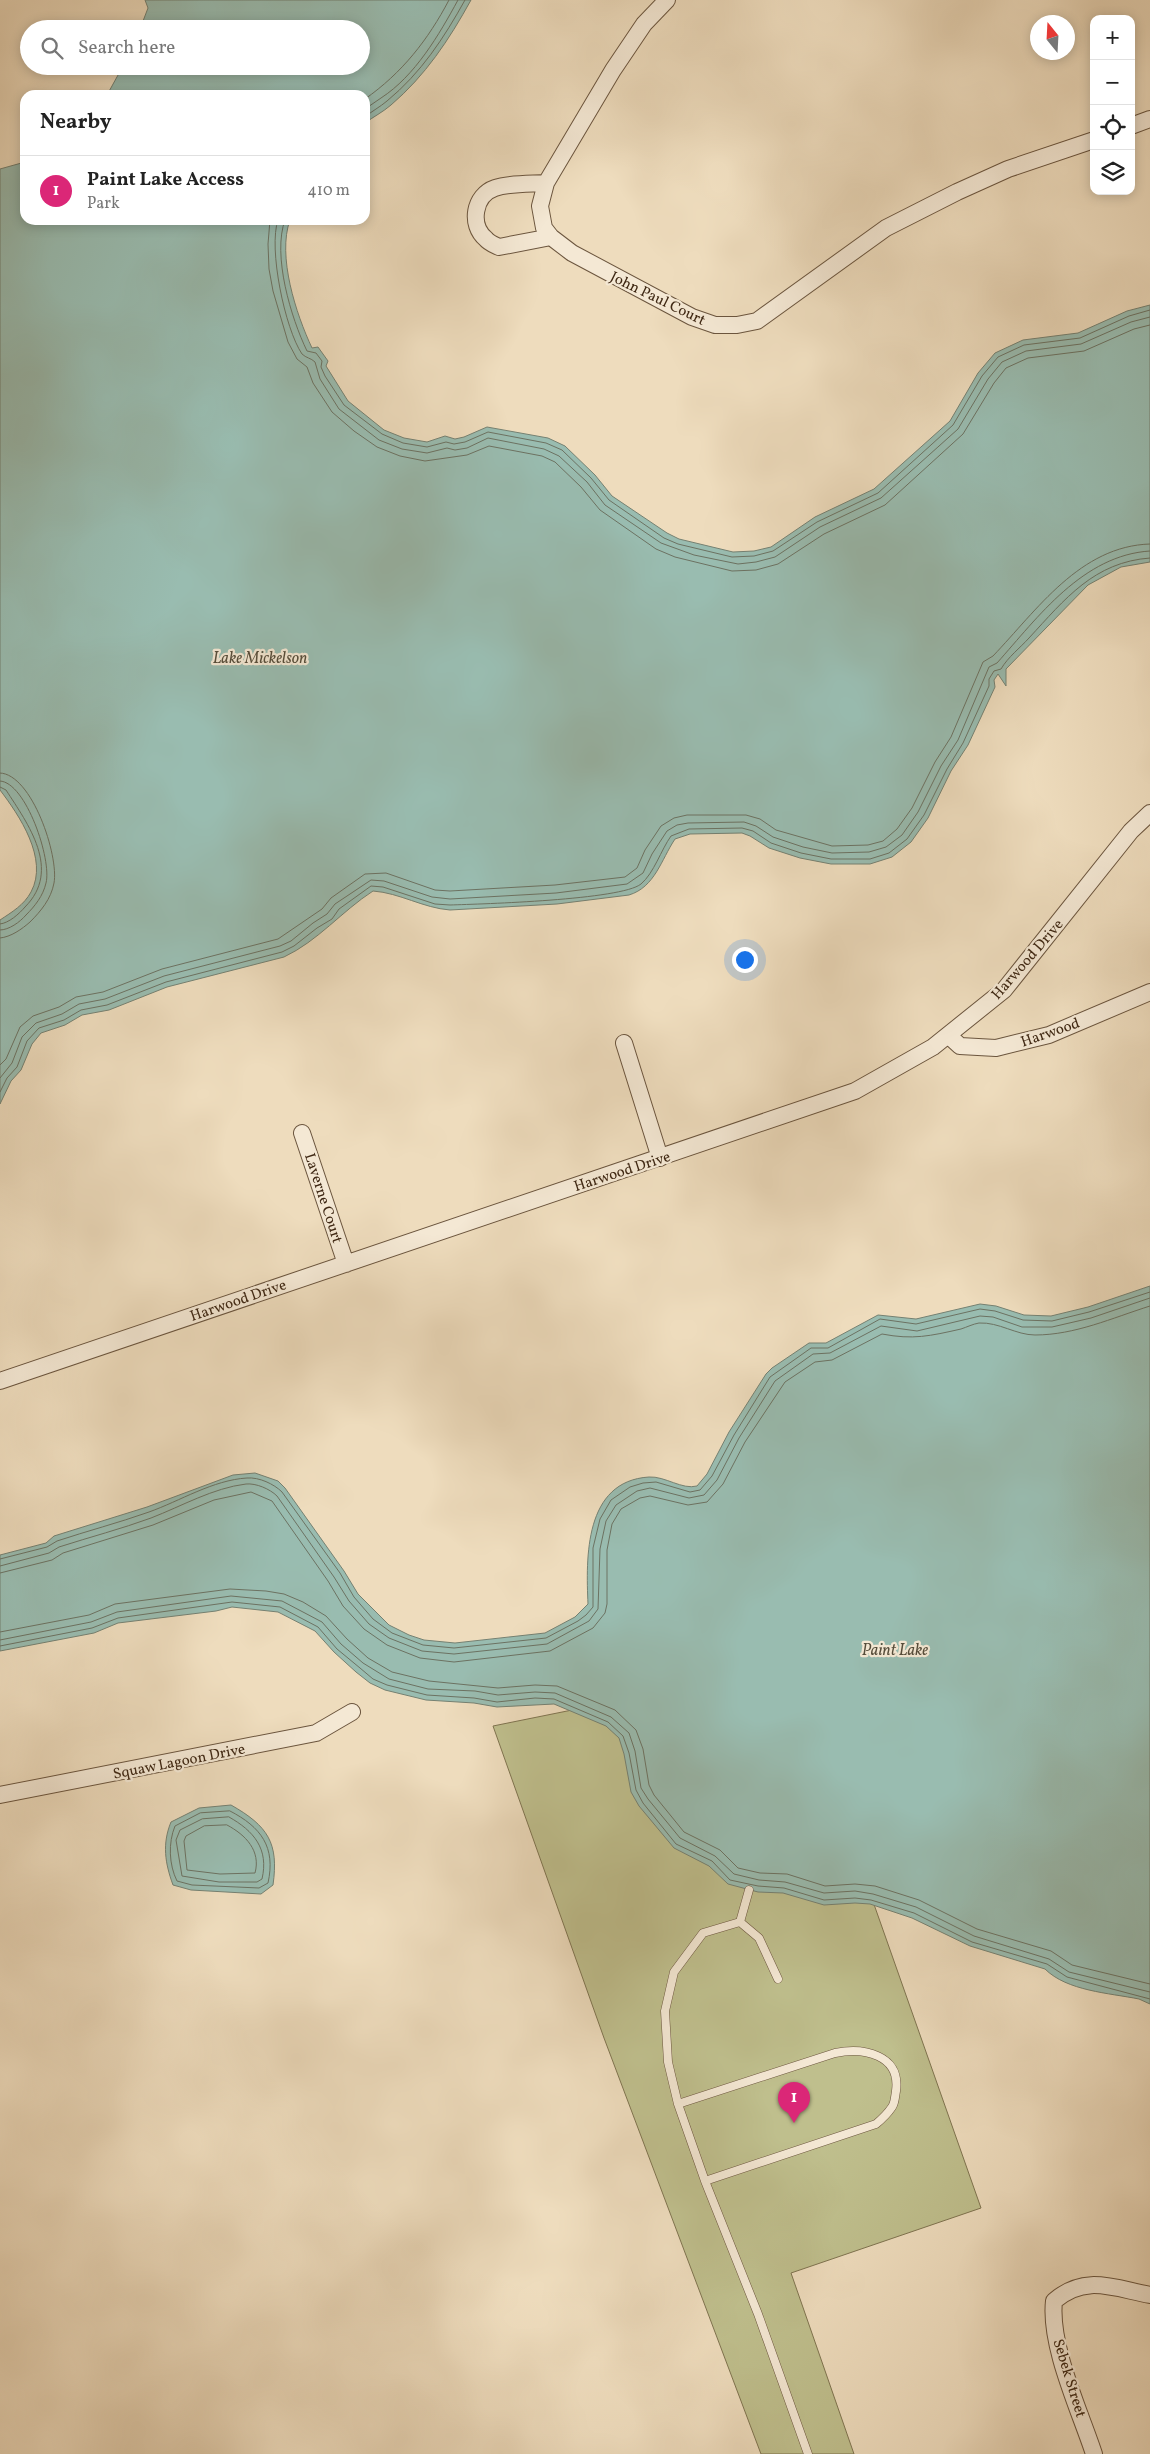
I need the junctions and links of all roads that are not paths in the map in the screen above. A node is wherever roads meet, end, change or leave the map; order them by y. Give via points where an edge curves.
1 (667, 0) edge
2 (1150, 119) edge
3 (1135, 125) edge
4 (1090, 141) edge
5 (546, 183) junction
6 (551, 237) junction
7 (1150, 813) edge
8 (1150, 992) edge
9 (948, 1035) junction
10 (624, 1043) dead end
11 (302, 1133) dead end
12 (660, 1158) junction
13 (346, 1264) junction
14 (0, 1381) edge
15 (352, 1712) dead end
16 (0, 1795) edge
17 (749, 1890) dead end
18 (740, 1922) junction
19 (778, 1979) dead end
20 (678, 2104) junction
21 (705, 2180) junction
22 (1150, 2295) edge
23 (808, 2454) edge
24 (1094, 2454) edge

1 - 5 street, John Paul Court via 644,24 608,78
2 - 3 street
4 - 6 street, John Paul Court via 1008,169 886,228 757,321 715,325 692,317 608,274
5 - 6 street, John Paul Court via 540,206 544,228
5 - 6 street via 494,188 481,196 475,211 484,239 499,248
7 - 9 street, Harwood Drive via 1131,831 1004,990
8 - 9 street, Harwood via 1049,1036 996,1048 960,1046
9 - 12 street, Harwood Drive via 933,1047 854,1091
10 - 12 street
11 - 13 street, Laverne Court
12 - 13 street, Harwood Drive
13 - 14 street, Harwood Drive
15 - 16 street, Squaw Lagoon Drive via 316,1733
17 - 18 lane
18 - 19 lane via 759,1938
18 - 20 lane via 703,1933 674,1972 665,2011 668,2062
20 - 21 lane
20 - 21 lane via 853,2049 870,2052 890,2065 897,2080 893,2105 876,2124
21 - 23 lane
22 - 24 street, Sebek Street via 1089,2283 1066,2290 1054,2301 1052,2312 1060,2353

